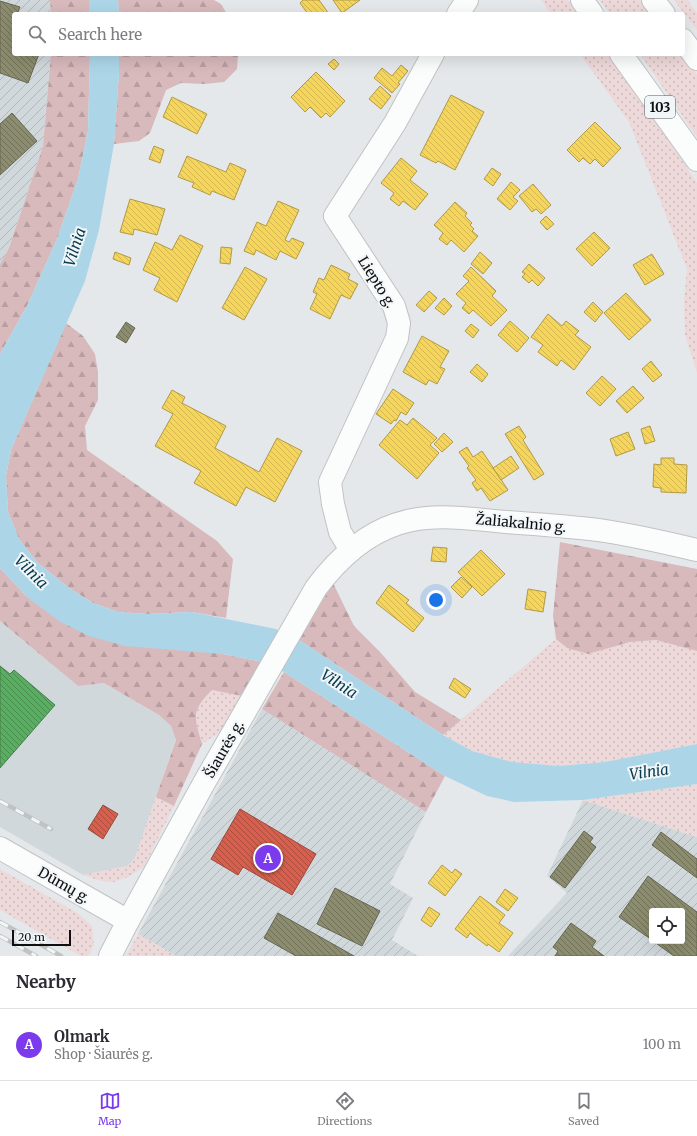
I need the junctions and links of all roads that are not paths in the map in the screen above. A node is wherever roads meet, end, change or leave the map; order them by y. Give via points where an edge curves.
1 (467, 0) edge
2 (582, 0) edge
3 (653, 0) edge
4 (459, 12) edge
5 (591, 12) edge
6 (662, 12) edge
7 (685, 43) edge
8 (432, 56) edge
9 (623, 56) edge
10 (697, 59) edge
11 (697, 160) edge
12 (351, 550) junction
13 (697, 550) edge
14 (0, 848) edge
15 (128, 921) junction
16 (110, 956) edge

1 - 4 street
2 - 5 street
3 - 6 street
7 - 10 street
8 - 12 street, Liepto g. via 395,123 335,216 394,306 399,323 397,338 330,482 340,532
9 - 11 street, 103
12 - 13 street, Žaliakalnio g. via 373,535 398,524 427,518 468,518 591,529
12 - 15 street, Šiaurės g. via 332,567 303,609
14 - 15 street, Dūmų g.
15 - 16 street, Šiaurės g.

